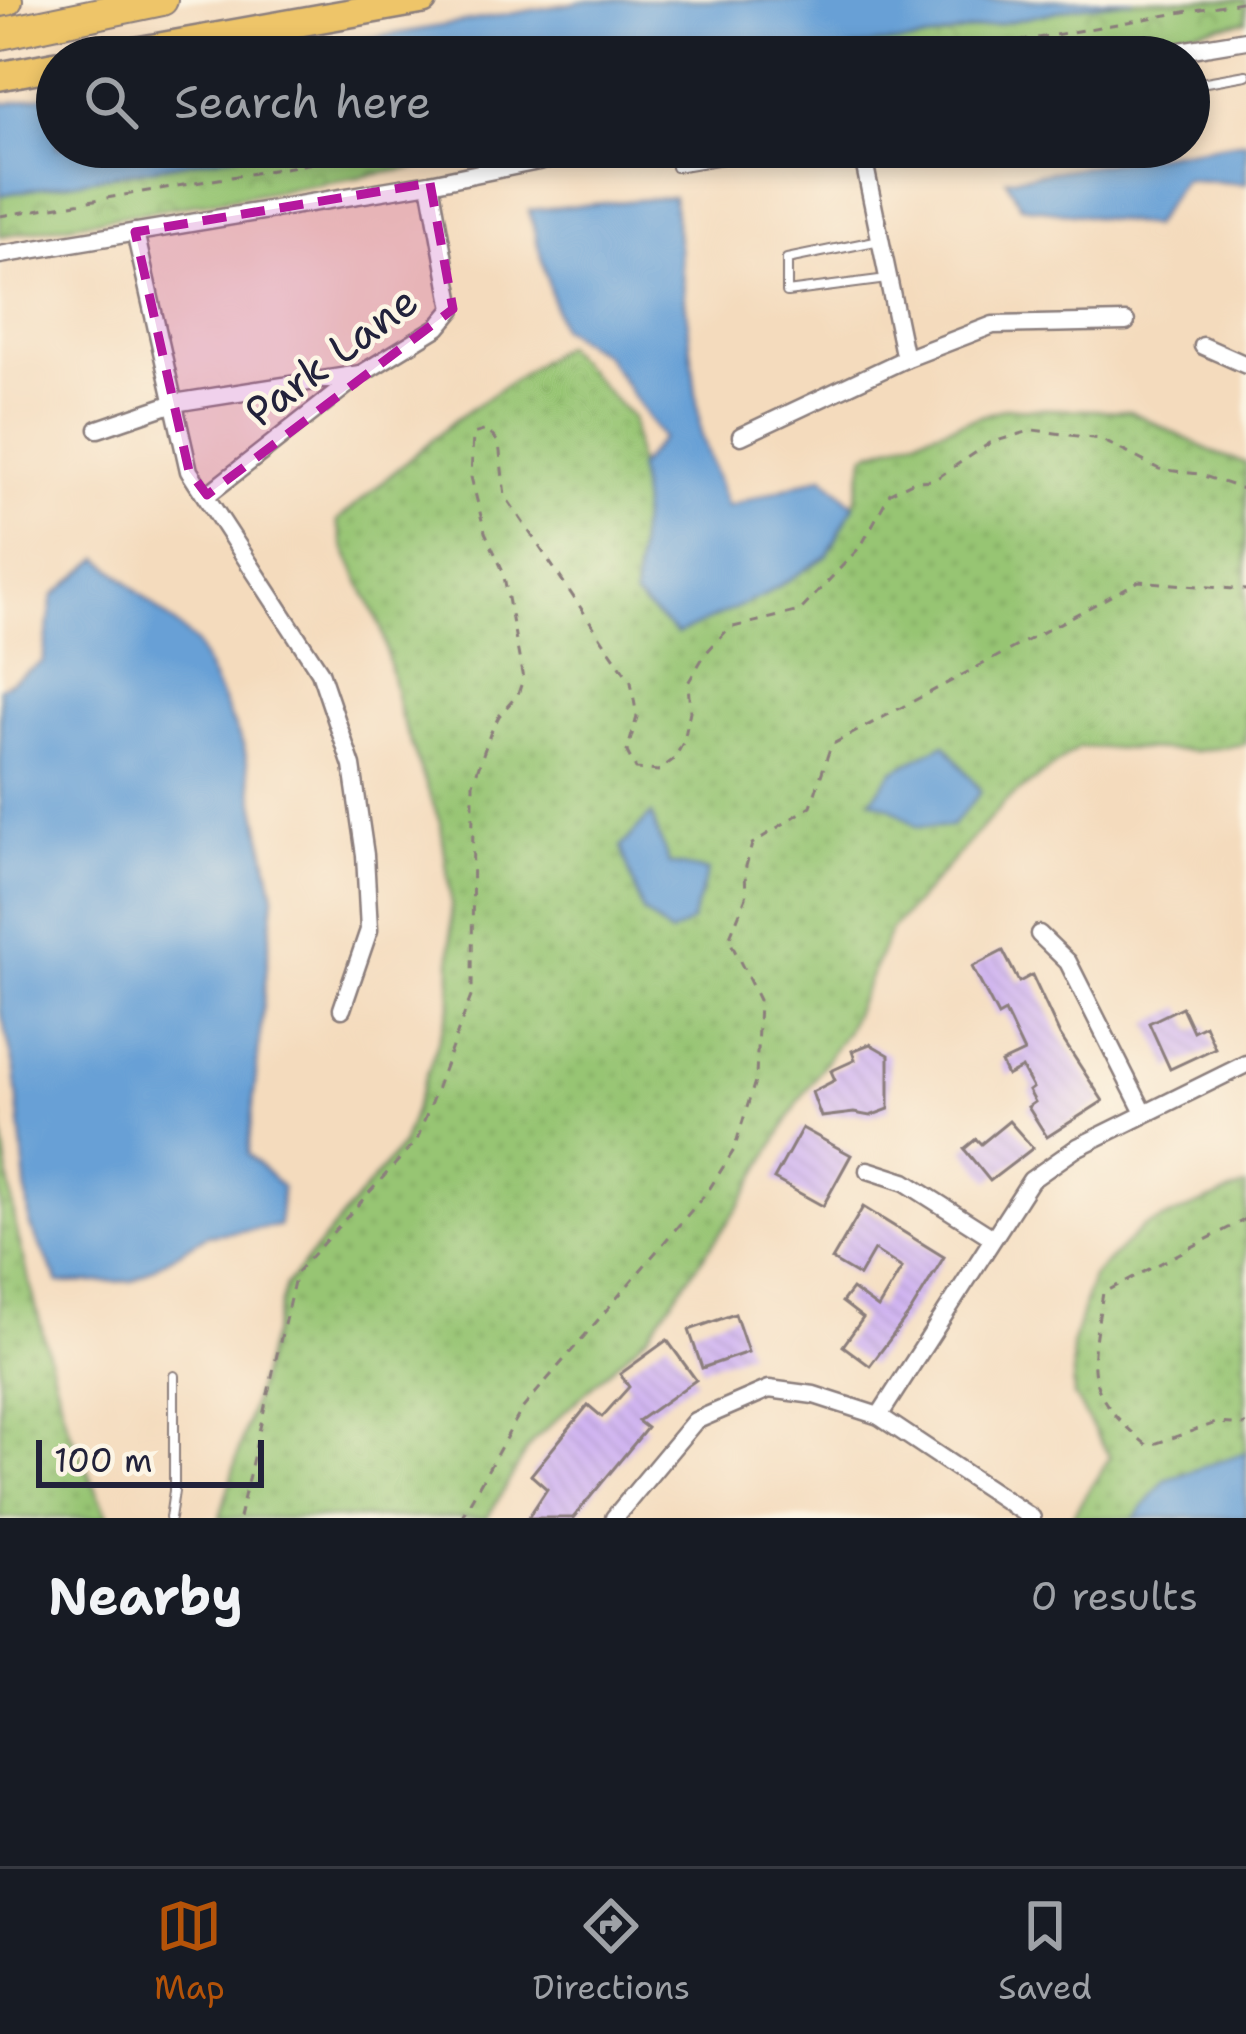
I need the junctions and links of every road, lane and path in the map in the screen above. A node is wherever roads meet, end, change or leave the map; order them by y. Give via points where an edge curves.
1 (162, 0) edge
2 (422, 0) edge
3 (1246, 1) edge
4 (0, 34) edge
5 (221, 36) edge
6 (1049, 36) edge
7 (1246, 40) edge
8 (1210, 46) edge
9 (36, 69) edge
10 (1246, 75) edge
11 (0, 76) edge
12 (1210, 81) edge
13 (285, 168) edge
14 (504, 168) edge
15 (865, 168) edge
16 (430, 183) junction
17 (0, 216) edge
18 (135, 232) junction
19 (880, 240) junction
20 (0, 255) edge
21 (889, 279) junction
22 (1126, 322) dead end
23 (1203, 346) dead end
24 (905, 359) junction
25 (1246, 365) edge
26 (361, 374) junction
27 (175, 403) junction
28 (98, 429) dead end
29 (741, 436) dead end
30 (1246, 490) edge
31 (207, 495) junction
32 (1246, 590) edge
33 (1039, 934) dead end
34 (342, 1010) dead end
35 (1246, 1064) edge
36 (1144, 1113) junction
37 (868, 1169) dead end
38 (1246, 1219) edge
39 (993, 1238) junction
40 (175, 1376) dead end
41 (879, 1415) junction
42 (1246, 1425) edge
43 (170, 1518) edge
44 (239, 1518) edge
45 (461, 1518) edge
46 (614, 1518) edge
47 (1032, 1518) edge

1 - 4 highway
2 - 5 main road
3 - 6 path
7 - 8 street
9 - 11 main road
10 - 12 lane
13 - 17 path
14 - 16 street
15 - 19 street
16 - 18 street
16 - 26 street, Park Lane via 453,309 438,327
18 - 20 street
18 - 27 street
19 - 21 street
19 - 21 lane via 787,259 788,292
21 - 24 street
22 - 24 street via 993,325
23 - 25 street
24 - 29 street
26 - 27 street
26 - 31 street, Park Lane
27 - 28 street
27 - 31 street via 189,471
30 - 44 path via 1160,469 1100,439 1033,430 990,442 934,480 890,494 862,546 800,611 729,628 688,683 690,712 674,759 658,771 636,770 627,752 637,717 631,682 505,496 499,442 487,430 473,434 471,477 503,571 523,679 472,783 472,994 417,1140 296,1273
31 - 34 street via 320,672 352,766 369,930
32 - 45 path via 1139,581 831,745 811,806 752,844 745,870 746,897 729,939 759,1000 756,1078 734,1150 522,1409
33 - 36 street via 1068,962
35 - 36 street
36 - 39 street via 1031,1180
37 - 39 street via 904,1182
38 - 42 path via 1102,1293 1093,1366 1098,1396 1148,1446 1216,1423
39 - 41 street
40 - 43 lane
41 - 46 street via 769,1389 737,1400 695,1421
41 - 47 street

